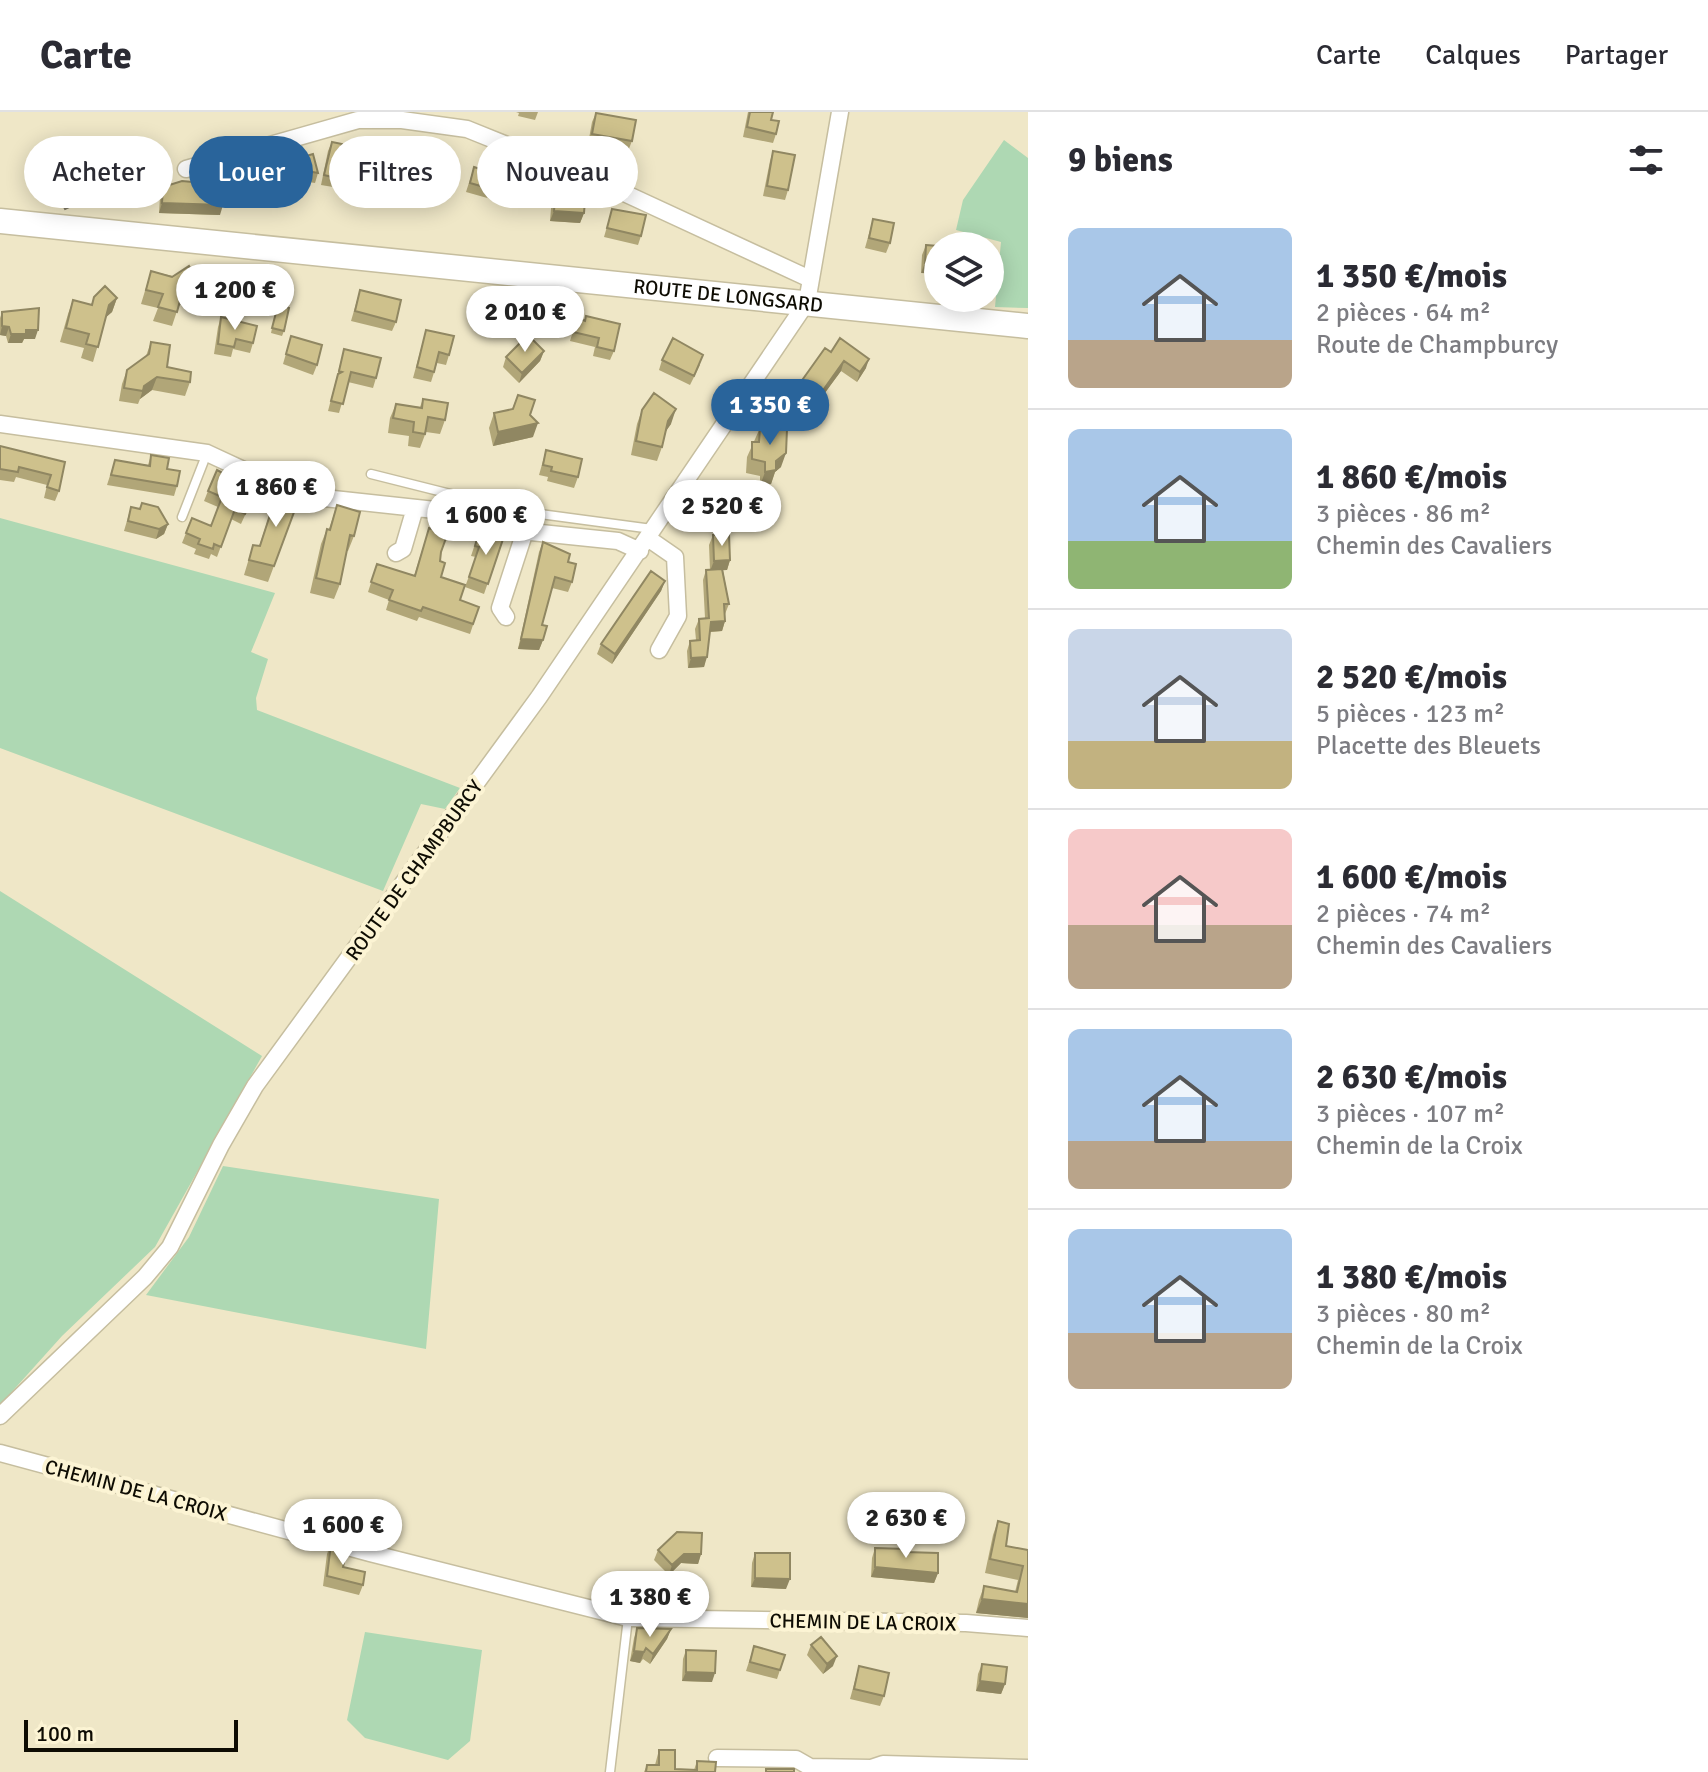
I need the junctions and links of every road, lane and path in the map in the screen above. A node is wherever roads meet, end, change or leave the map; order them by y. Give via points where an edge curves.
1 (840, 112) edge
2 (186, 169) joint
3 (56, 213) dead end
4 (0, 221) edge
5 (809, 291) junction
6 (1028, 326) edge
7 (0, 424) edge
8 (207, 453) junction
9 (371, 474) dead end
10 (415, 508) junction
11 (182, 517) dead end
12 (525, 531) junction
13 (648, 540) junction
14 (396, 553) dead end
15 (506, 617) dead end
16 (659, 650) dead end
17 (0, 1416) edge
18 (0, 1453) edge
19 (628, 1618) junction
20 (1028, 1628) edge
21 (717, 1758) dead end
22 (1028, 1768) edge
23 (610, 1772) edge

1 - 5 street
2 - 3 path
2 - 5 street via 358,120 467,129 609,186
4 - 5 main road, ROUTE DE LONGSARD
5 - 6 main road, ROUTE DE LONGSARD
5 - 13 street, ROUTE DE CHAMPBURCY
7 - 8 street
8 - 10 street via 276,485 324,498
8 - 11 lane
9 - 13 lane
10 - 12 street
10 - 14 street via 403,549
12 - 13 street
12 - 15 street via 500,608
13 - 16 street via 675,557 678,616
13 - 17 street, ROUTE DE CHAMPBURCY via 255,1086 170,1247
18 - 19 street, CHEMIN DE LA CROIX
19 - 20 street, CHEMIN DE LA CROIX
19 - 23 lane
21 - 22 street via 796,1759 810,1767

